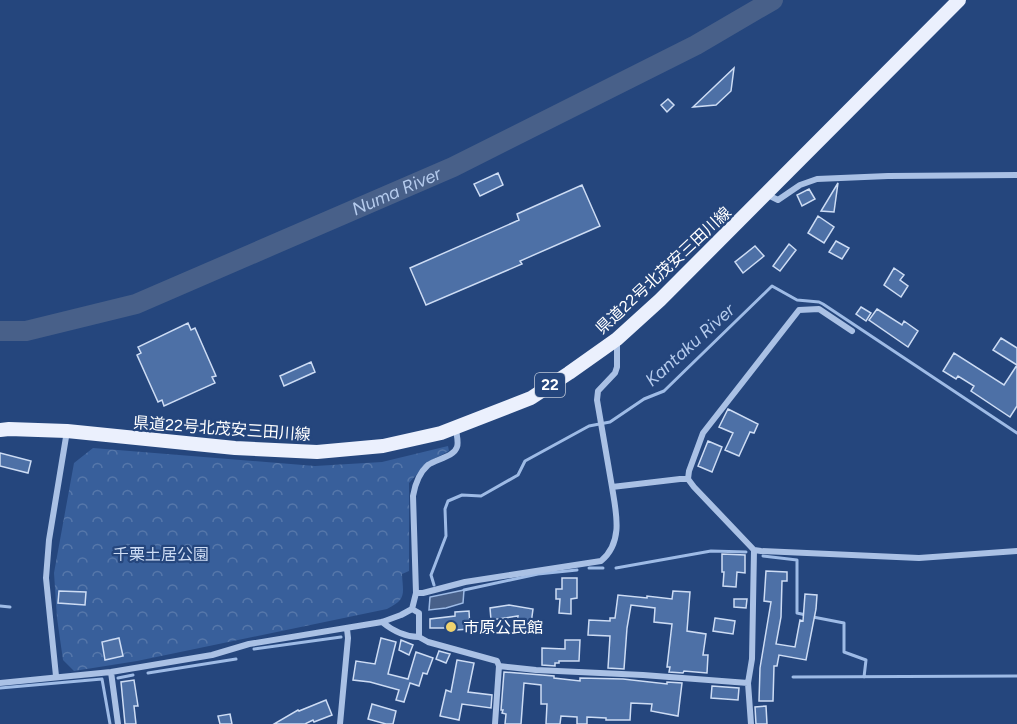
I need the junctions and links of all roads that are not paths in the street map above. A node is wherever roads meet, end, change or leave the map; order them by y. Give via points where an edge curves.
1 (959, 0) edge
2 (1017, 175) edge
3 (766, 194) junction
4 (852, 331) dead end
5 (617, 339) junction
6 (456, 427) junction
7 (0, 430) edge
8 (67, 431) junction
9 (688, 479) junction
10 (612, 487) junction
11 (754, 550) junction
12 (1017, 551) edge
13 (416, 593) junction
14 (412, 609) junction
15 (382, 622) junction
16 (347, 629) junction
17 (419, 637) junction
18 (499, 666) junction
19 (111, 672) junction
20 (56, 676) junction
21 (0, 683) edge
22 (748, 683) junction
23 (118, 724) edge
24 (340, 724) edge
25 (495, 724) edge
26 (751, 724) edge

1 - 3 main road, 県道22号北茂安三田川線 / 22
2 - 3 street via 817,179 778,200
3 - 5 main road, 県道22号北茂安三田川線 / 22
4 - 9 street via 819,309 799,310 703,433
5 - 6 main road, 県道22号北茂安三田川線 / 22 via 531,398
5 - 10 street via 618,367 598,392 597,400
6 - 8 main road, 県道22号北茂安三田川線 / 22 via 383,446 317,452
6 - 13 street via 458,446 420,475 413,496
7 - 8 main road, 県道22号北茂安三田川線 / 22
8 - 20 street via 46,578
9 - 10 street
9 - 11 street
10 - 13 street via 618,523 616,538 601,561
11 - 12 street via 919,558
11 - 22 street
13 - 14 street
14 - 15 street
14 - 17 street via 419,613
15 - 16 street
15 - 17 street via 394,631
16 - 19 street
16 - 24 street
17 - 18 street via 497,661
18 - 22 street
18 - 25 street
19 - 20 street
19 - 23 street
20 - 21 street
22 - 26 street

